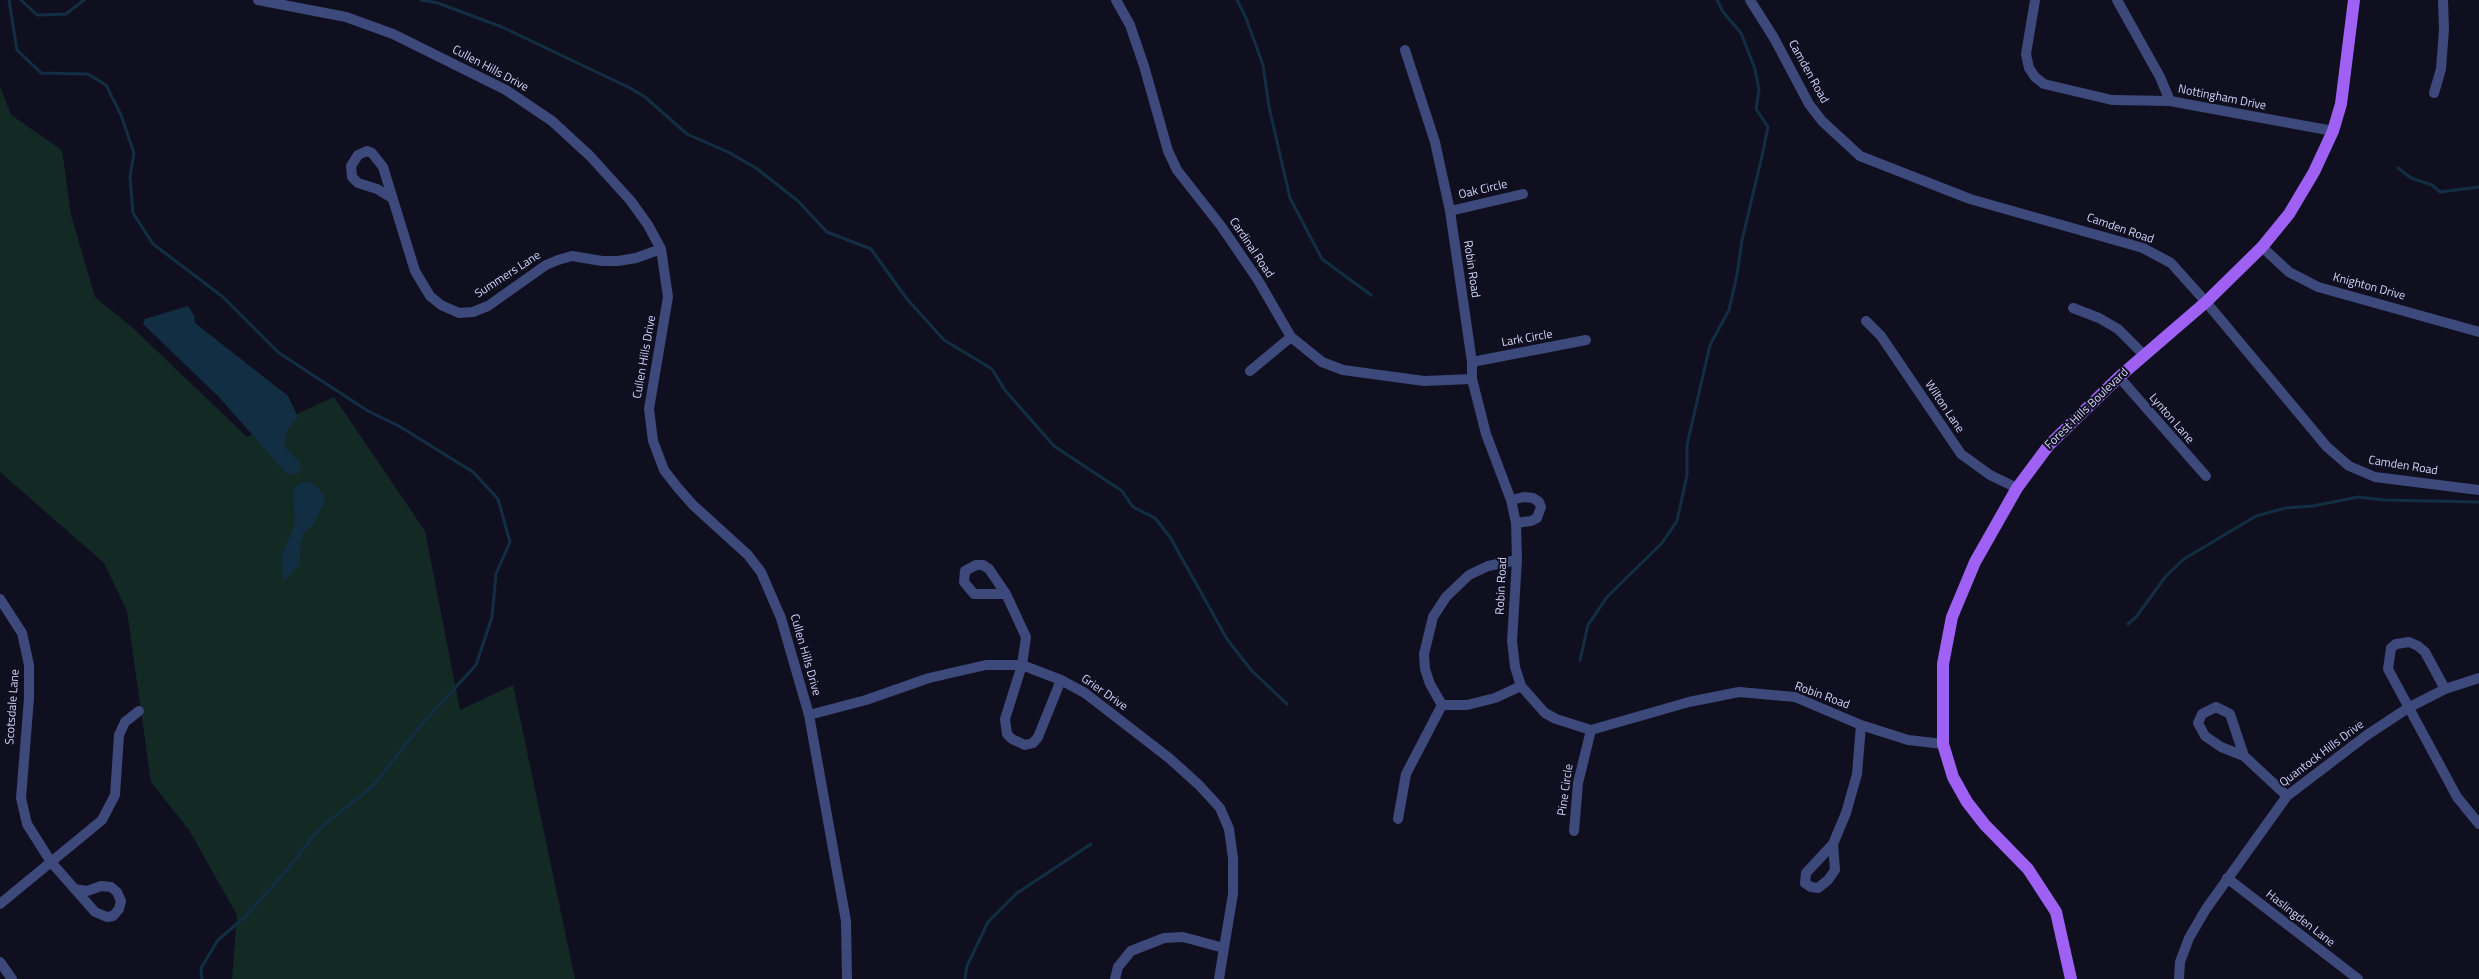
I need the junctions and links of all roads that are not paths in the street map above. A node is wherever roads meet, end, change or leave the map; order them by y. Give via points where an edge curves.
1 (258, 0) edge
2 (1116, 0) edge
3 (1750, 0) edge
4 (2034, 0) edge
5 (2117, 0) edge
6 (2354, 0) edge
7 (2443, 0) edge
8 (1406, 50) dead end
9 (2434, 93) dead end
10 (2170, 101) junction
11 (2333, 131) junction
12 (1523, 194) dead end
13 (392, 198) junction
14 (1450, 211) junction
15 (2262, 247) junction
16 (660, 249) junction
17 (2206, 302) junction
18 (2073, 308) dead end
19 (1866, 321) dead end
20 (2479, 332) edge
21 (1291, 337) junction
22 (1586, 340) dead end
23 (2144, 355) junction
24 (1472, 362) junction
25 (1250, 371) dead end
26 (2118, 377) junction
27 (1472, 379) junction
28 (2206, 476) dead end
29 (2017, 488) junction
30 (2479, 490) edge
31 (1511, 500) junction
32 (1516, 523) junction
33 (1517, 560) junction
34 (1006, 594) dead end
35 (3, 602) edge
36 (1022, 665) junction
37 (2479, 678) edge
38 (1061, 680) junction
39 (1521, 686) junction
40 (2445, 689) junction
41 (1442, 705) junction
42 (2408, 708) junction
43 (139, 711) dead end
44 (809, 715) junction
45 (1861, 725) junction
46 (1591, 730) junction
47 (1943, 744) junction
48 (2244, 756) junction
49 (2287, 796) junction
50 (1398, 819) dead end
51 (2479, 824) edge
52 (1574, 831) dead end
53 (1833, 844) dead end
54 (51, 862) junction
55 (2227, 878) junction
56 (75, 889) dead end
57 (0, 904) edge
58 (1224, 948) junction
59 (0, 962) edge
60 (12, 979) edge
61 (847, 979) edge
62 (1115, 979) edge
63 (1219, 979) edge
64 (2071, 979) edge
65 (2179, 979) edge
66 (2358, 979) edge

1 - 16 street, Cullen Hills Drive via 346,17 393,34 531,105 590,156 621,190 648,225
2 - 21 street, Cardinal Road via 1130,25 1168,151 1177,170 1258,280
3 - 17 street, Camden Road via 1774,38 1809,104 1822,121 1860,156 1970,199 2143,248 2171,263
4 - 10 street via 2026,54 2029,68 2044,84 2112,100
5 - 10 street, Nottingham Drive via 2160,77
6 - 11 main road, Forest Hills Boulevard via 2341,104
7 - 9 street via 2441,70
8 - 14 street, Robin Road via 1435,142
10 - 11 street, Nottingham Drive
11 - 15 main road, Forest Hills Boulevard via 2314,172 2289,214
12 - 14 street, Oak Circle
13 - 13 street, Summers Lane via 378,158 367,151 358,155 351,166 352,177 358,183 377,189
13 - 16 street, Summers Lane via 415,271 422,284 441,305 459,313 473,312 488,306 546,265 558,260 572,256 618,261 636,258
14 - 24 street, Robin Road
15 - 17 main road, Forest Hills Boulevard
15 - 20 street, Knighton Drive via 2289,272 2318,287
16 - 44 street, Cullen Hills Drive via 668,297 649,409 657,454 664,470 692,505 748,555 761,572 781,618
17 - 23 main road, Forest Hills Boulevard
17 - 30 street, Camden Road via 2327,447 2349,466 2375,477
18 - 23 street via 2118,329
19 - 29 street, Wilton Lane via 1881,336 1961,454 1990,475
21 - 25 street
21 - 27 street, Cardinal Road via 1322,362 1343,370 1424,380
22 - 24 street, Lark Circle
23 - 26 main road, Forest Hills Boulevard
24 - 27 street, Robin Road
26 - 28 street, Lynton Lane
26 - 29 main road, Forest Hills Boulevard via 2049,445
27 - 31 street, Robin Road via 1486,434
29 - 47 main road, Forest Hills Boulevard via 1975,562 1952,618 1943,664
31 - 32 street, Robin Road
31 - 32 street via 1524,497 1540,502 1537,518
32 - 33 street, Robin Road
33 - 39 street, Robin Road via 1512,641 1515,667
33 - 41 street via 1488,566 1469,575 1438,607 1429,629 1424,654 1430,684
34 - 36 street via 1026,637
35 - 54 street, Scotsdale Lane via 22,633 29,665 29,698 22,766 23,811 32,833
36 - 38 street, Grier Drive
36 - 38 street via 1005,719 1007,734 1017,743 1034,743
36 - 44 street, Grier Drive via 986,665 958,670 866,700
37 - 40 street, Quantock Hills Drive
38 - 58 street, Grier Drive via 1084,693 1168,758 1199,785 1220,808 1229,830 1233,858 1233,894
39 - 41 street via 1495,698 1468,705
39 - 46 street, Robin Road via 1546,713 1556,719
40 - 42 street, Quantock Hills Drive
40 - 42 street via 2422,649 2409,642 2396,644 2389,653 2388,669
41 - 50 street via 1406,774
42 - 49 street, Quantock Hills Drive via 2367,735
42 - 51 street via 2457,797
43 - 54 street via 125,722 119,736 117,784 111,805 102,820
44 - 61 street, Cullen Hills Drive via 846,921
45 - 46 street, Robin Road via 1795,697 1739,692 1689,702
45 - 47 street, Robin Road via 1908,740
45 - 53 street via 1857,774 1846,813
46 - 52 street, Pine Circle via 1578,782
47 - 64 main road, Forest Hills Boulevard via 1953,777 1967,802 1985,825 2028,869 2056,912
48 - 48 street via 2230,714 2216,707 2202,714 2198,722 2205,736 2221,747
48 - 49 street
49 - 55 street, Quantock Hills Drive
54 - 56 street, Scotsdale Lane
54 - 57 street
55 - 65 street, Quantock Hills Drive via 2189,938 2180,962
55 - 66 street, Haslingden Lane
58 - 62 street via 1184,937 1164,938 1131,951 1118,967
58 - 63 street, Grier Drive
59 - 60 street

